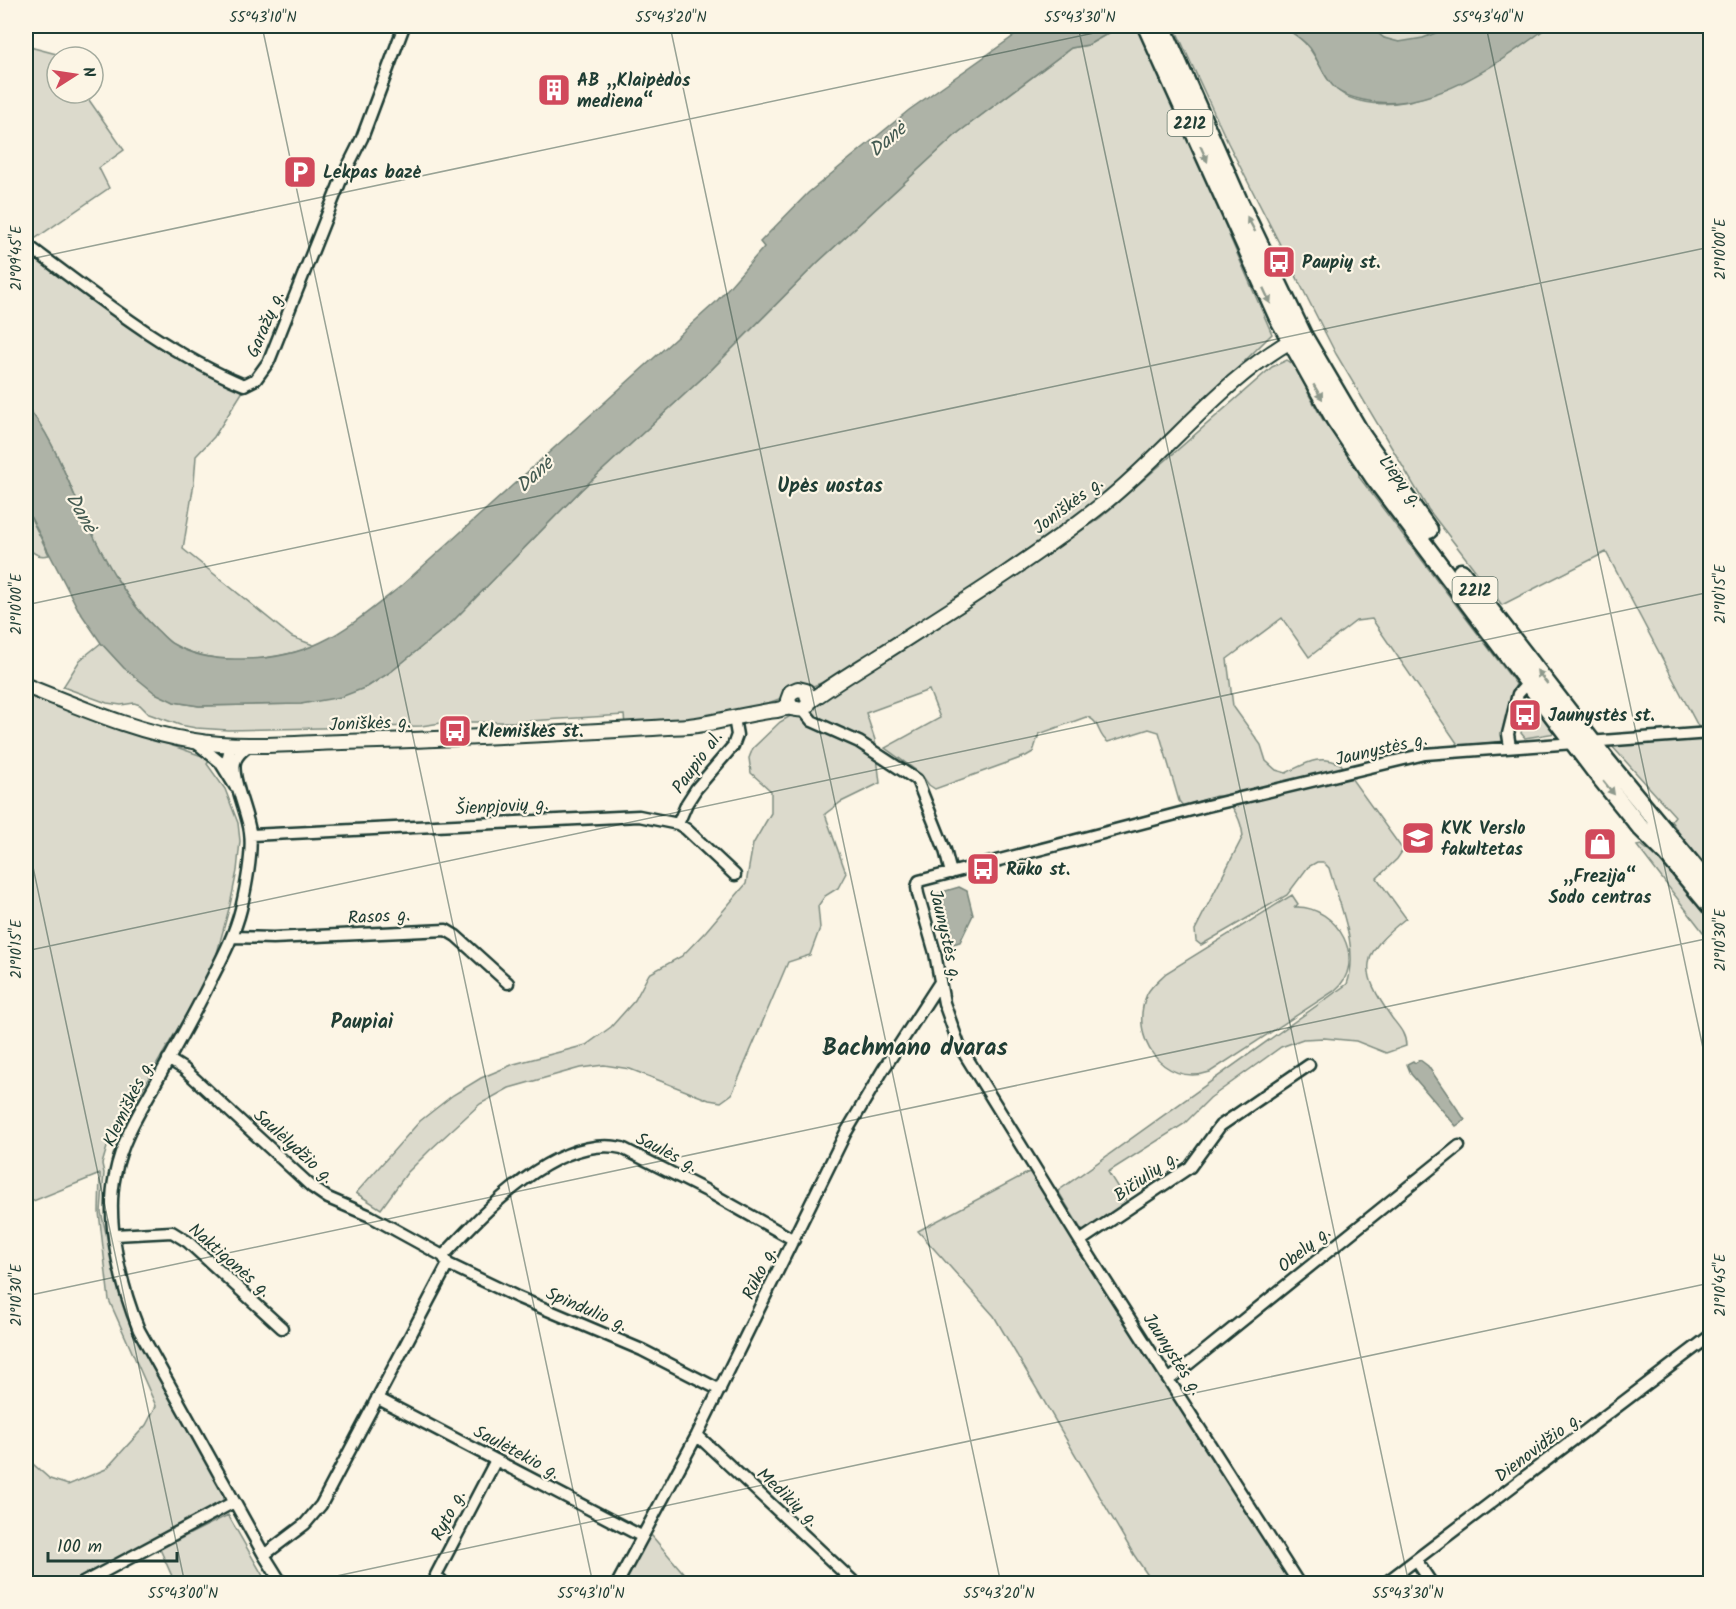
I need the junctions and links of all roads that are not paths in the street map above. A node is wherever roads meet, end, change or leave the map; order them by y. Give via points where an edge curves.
1 (404, 26) edge
2 (1146, 26) edge
3 (1161, 35) edge
4 (26, 244) edge
5 (1296, 338) junction
6 (1528, 683) junction
7 (26, 686) edge
8 (800, 701) junction
9 (734, 718) junction
10 (1710, 733) edge
11 (1591, 740) junction
12 (194, 741) junction
13 (1574, 742) junction
14 (231, 744) junction
15 (250, 745) junction
16 (1509, 747) junction
17 (235, 761) junction
18 (225, 769) junction
19 (240, 794) junction
20 (678, 824) junction
21 (251, 835) junction
22 (951, 873) junction
23 (735, 875) dead end
24 (1710, 886) edge
25 (1710, 906) edge
26 (232, 937) junction
27 (940, 982) junction
28 (508, 983) dead end
29 (168, 1059) junction
30 (1309, 1065) dead end
31 (1460, 1146) dead end
32 (115, 1235) junction
33 (794, 1240) junction
34 (1080, 1241) junction
35 (446, 1260) junction
36 (282, 1328) dead end
37 (1710, 1336) edge
38 (1170, 1379) junction
39 (720, 1390) junction
40 (377, 1398) junction
41 (697, 1435) junction
42 (496, 1460) junction
43 (234, 1502) junction
44 (641, 1536) junction
45 (264, 1555) junction
46 (1416, 1560) junction
47 (81, 1584) edge
48 (282, 1584) edge
49 (445, 1584) edge
50 (617, 1584) edge
51 (856, 1584) edge
52 (1299, 1584) edge
53 (1384, 1584) edge
54 (1432, 1584) edge

1 - 4 street, Garažų g. via 269,361 256,379 244,385 185,355 121,315
2 - 3 main road, Liepų g. / 2212
3 - 5 main road, Liepų g. / 2212 via 1238,199
5 -> 6 main road, Liepų g. / 2212 via 1314,386 1356,453
5 - 8 main road, Joniškės g. via 1242,375 1105,502 880,656
11 -> 5 main road, Liepų g. / 2212 via 1419,517
6 - 13 main road, Liepų g. / 2212
6 - 16 street via 1518,694 1508,734
7 - 12 main road, Joniškės g. via 113,720
8 - 9 main road, Joniškės g.
8 - 22 street via 812,721 859,742 917,780
9 - 15 main road, Joniškės g. via 688,726
9 - 20 street, Paupio al. via 737,735 733,746 696,789
10 - 11 street, Jaunystės g.
11 - 13 street, Jaunystės g.
11 - 24 main road, Liepų g. / 2212
12 - 14 main road, Joniškės g.
12 - 18 street, Klemiškės g.
13 - 16 street, Jaunystės g.
13 -> 25 main road, Liepų g. / 2212
14 - 15 main road, Joniškės g.
14 - 17 street, Klemiškės g.
14 - 18 street
15 - 17 street
16 - 22 street, Jaunystės g. via 1425,754
17 - 19 street, Klemiškės g.
18 - 19 street, Klemiškės g.
19 - 21 street, Klemiškės g.
20 - 21 street, Šienpjovių g. via 639,816
20 - 23 street, Šienpjovių g.
21 - 26 street, Klemiškės g. via 247,878
22 - 27 street, Jaunystės g. via 919,881 917,887
26 - 28 street, Rasos g. via 446,930
26 - 29 street, Klemiškės g.
27 - 33 street, Rūko g. via 845,1134
27 - 34 street, Jaunystės g. via 959,1045
29 - 32 street, Klemiškės g. via 118,1159 112,1209
29 - 35 street, Saulėlydžio g. via 184,1069 312,1187
30 - 34 street, Bičiulių g. via 1220,1126 1190,1167
31 - 38 street, Obelų g.
32 - 36 street, Naktigonės g. via 172,1232
32 - 43 street, Klemiškės g. via 125,1292 139,1330
33 - 35 street, Saulės g. via 707,1191 609,1145 573,1152 511,1188 478,1218
33 - 39 street, Rūko g.
34 - 38 street, Jaunystės g.
35 - 39 street, Spindulio g.
35 - 40 street, Saulės g.
37 - 46 street, Dienovidžio g.
38 - 52 street, Jaunystės g.
39 - 41 street, Rūko g.
40 - 42 street, Saulėtekio g.
40 - 45 street, Saulės g. via 314,1516
41 - 44 street, Rūko g.
41 - 51 street, Medikių g.
42 - 44 street, Saulėtekio g.
42 - 49 street, Ryto g. via 436,1575
43 - 45 street, Klemiškės g.
43 - 47 street
44 - 50 street, Rūko g.
45 - 48 street, Klemiškės g.
46 - 53 street, Dienovidžio g.
46 - 54 street

